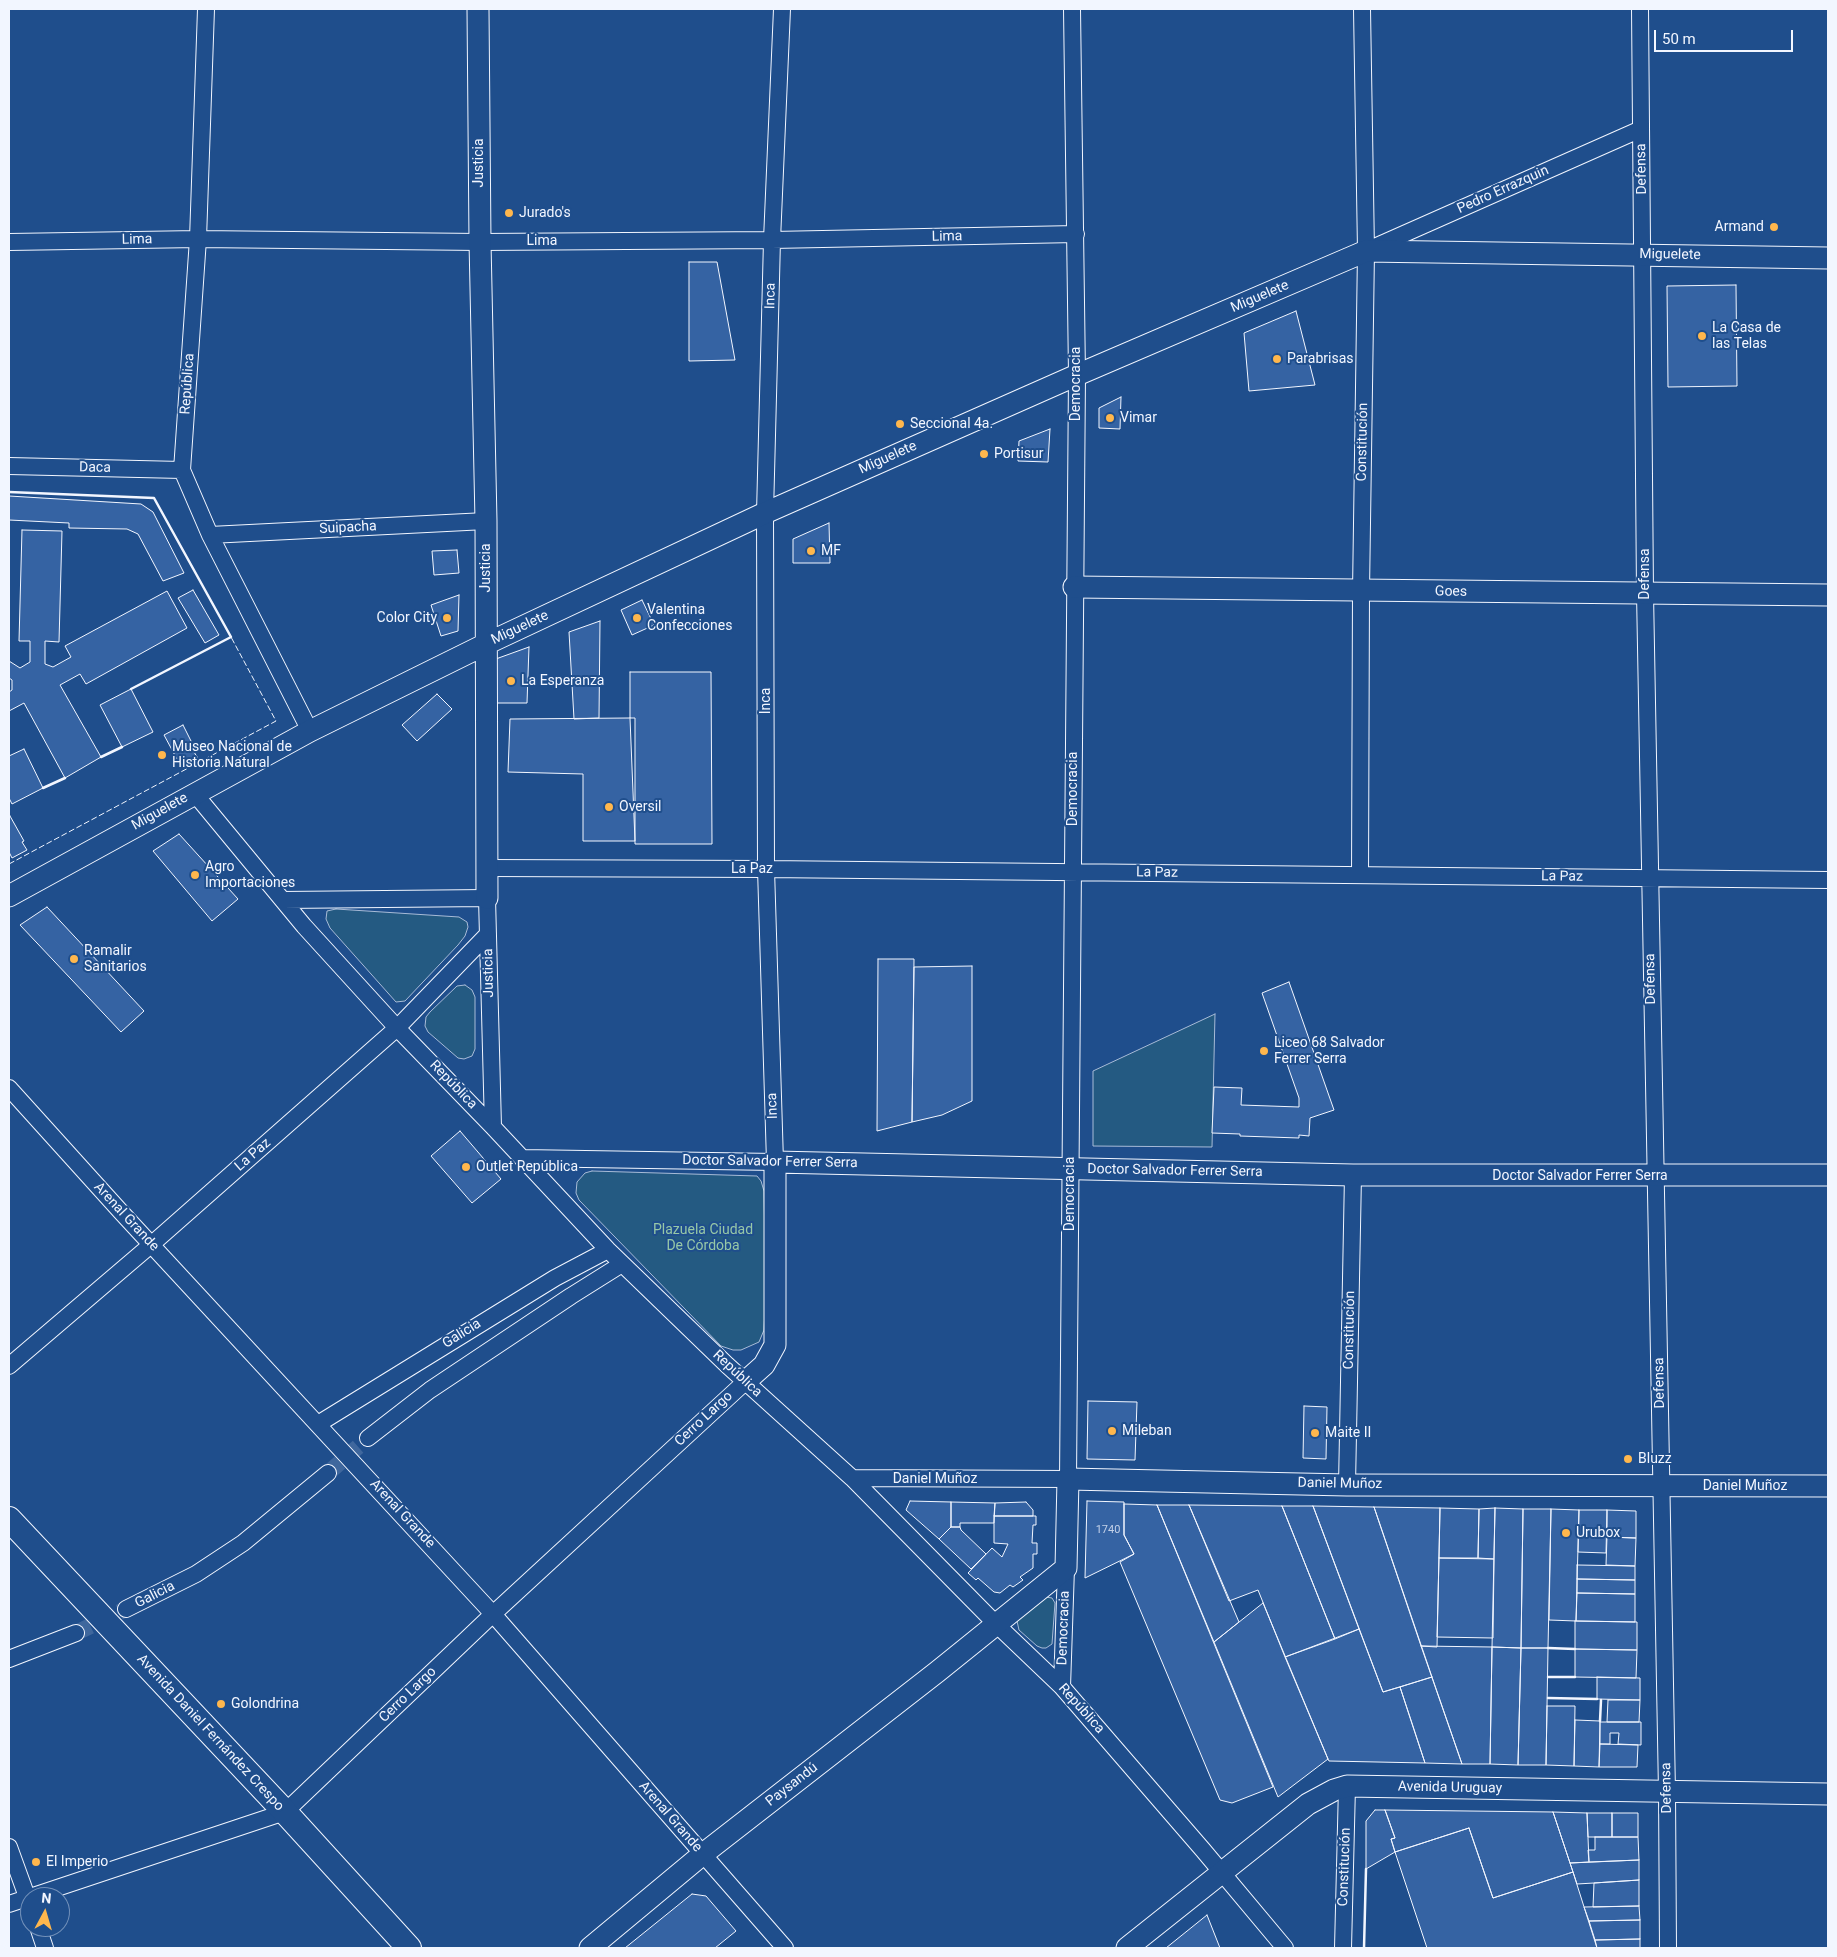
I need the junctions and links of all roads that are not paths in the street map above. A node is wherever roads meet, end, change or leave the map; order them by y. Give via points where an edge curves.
1 (206, 9) edge
2 (478, 9) edge
3 (782, 9) edge
4 (1072, 9) edge
5 (1362, 9) edge
6 (1640, 9) edge
7 (1641, 129) junction
8 (1076, 234) junction
9 (198, 239) junction
10 (772, 240) junction
11 (9, 242) edge
12 (480, 242) junction
13 (1366, 251) junction
14 (1643, 255) junction
15 (1828, 258) edge
16 (1076, 375) junction
17 (9, 466) edge
18 (182, 470) junction
19 (765, 513) junction
20 (486, 521) junction
21 (210, 535) junction
22 (1074, 587) junction
23 (1361, 591) junction
24 (1645, 593) junction
25 (1828, 595) edge
26 (486, 644) junction
27 (310, 730) junction
28 (195, 794) junction
29 (487, 868) junction
30 (766, 869) junction
31 (1072, 872) junction
32 (1360, 875) junction
33 (1649, 878) junction
34 (1828, 880) edge
35 (9, 896) edge
36 (487, 898) junction
37 (283, 900) junction
38 (488, 934) junction
39 (397, 1028) junction
40 (9, 1088) edge
41 (493, 1127) junction
42 (522, 1158) junction
43 (775, 1162) junction
44 (1070, 1168) junction
45 (1828, 1175) edge
46 (1353, 1176) junction
47 (1655, 1176) junction
48 (152, 1244) junction
49 (608, 1250) junction
50 (622, 1264) junction
51 (9, 1366) edge
52 (745, 1382) junction
53 (318, 1424) junction
54 (368, 1438) tunnel mouth
55 (328, 1473) tunnel mouth
56 (852, 1478) junction
57 (1068, 1479) junction
58 (1347, 1485) junction
59 (1662, 1486) junction
60 (1828, 1486) edge
61 (9, 1519) edge
62 (1066, 1568) junction
63 (126, 1609) tunnel mouth
64 (493, 1614) junction
65 (996, 1624) junction
66 (76, 1633) tunnel mouth
67 (9, 1659) edge
68 (1062, 1687) junction
69 (1348, 1786) junction
70 (1667, 1792) junction
71 (1828, 1794) edge
72 (285, 1812) junction
73 (9, 1848) edge
74 (703, 1854) junction
75 (1221, 1872) junction
76 (24, 1887) edge
77 (69, 1887) edge
78 (409, 1948) edge
79 (590, 1948) edge
80 (785, 1948) edge
81 (1127, 1948) edge
82 (1285, 1948) edge
83 (1343, 1948) edge
84 (1668, 1948) edge

1 - 9 street, República
2 - 12 street, Justicia
3 - 10 street, Inca
4 - 8 street, Democracia
5 - 13 street, Constitución
6 - 7 street, Defensa
7 - 13 street, Pedro Errazquin
7 - 14 street, Defensa
8 - 10 street, Lima
8 - 16 street, Democracia
9 - 11 street, Lima
9 - 12 street, Lima
9 - 18 street, República
10 - 12 street, Lima
10 - 19 street, Inca
12 - 20 street, Justicia
13 - 14 street, Miguelete
13 - 16 street, Miguelete
13 - 23 street, Constitución
14 - 15 street, Miguelete
14 - 24 street, Defensa
16 - 19 street, Miguelete
16 - 22 street, Democracia
17 - 18 street, Daca
18 - 21 street, República
19 - 26 street, Miguelete
19 - 30 street, Inca
20 - 21 street, Suipacha
20 - 26 street, Justicia
21 - 27 street, República
22 - 23 street, Goes
22 - 31 street, Democracia
23 - 24 street, Goes
23 - 32 street, Constitución
24 - 25 street, Goes
24 - 33 street, Defensa
26 - 27 street, Miguelete
26 - 29 street, Justicia
27 - 28 street, Miguelete
28 - 35 street, Miguelete
28 - 37 street, República
29 - 30 street, La Paz
29 - 36 street, Justicia
30 - 31 street, La Paz
30 - 43 street, Inca
31 - 32 street, La Paz
31 - 44 street, Democracia
32 - 33 street, La Paz
33 - 34 street, La Paz
33 - 47 street, Defensa
36 - 37 street
36 - 38 street, Justicia
37 - 39 street, República
38 - 39 street, La Paz
38 - 41 street, Justicia
39 - 41 street, República
39 - 48 street, La Paz
40 - 48 street, Arenal Grande
41 - 42 street, República
42 - 43 street, Doctor Salvador Ferrer Serra
42 - 49 street, República
43 - 44 street, Doctor Salvador Ferrer Serra
43 - 52 street, Inca via 775,1345 764,1365
44 - 46 street, Doctor Salvador Ferrer Serra
44 - 57 street, Democracia
45 - 47 street, Doctor Salvador Ferrer Serra
46 - 47 street, Doctor Salvador Ferrer Serra
46 - 58 street, Constitución
47 - 59 street, Defensa
48 - 51 street, La Paz
48 - 53 street, Arenal Grande
49 - 50 street, República
49 - 53 street, Galicia via 555,1278
50 - 52 street, República
50 - 54 street, Galicia via 430,1390
52 - 56 street, República
52 - 64 street, Cerro Largo
53 - 64 street, Arenal Grande
55 - 63 street, Galicia via 243,1543 196,1574
56 - 57 street, Daniel Muñoz
56 - 65 street, República
57 - 58 street, Daniel Muñoz
57 - 62 street, Democracia
58 - 59 street, Daniel Muñoz
59 - 60 street, Daniel Muñoz
59 - 70 street, Defensa
61 - 72 main road, Avenida Daniel Fernández Crespo
62 - 65 street, Democracia
62 - 68 street, Democracia
64 - 72 street, Cerro Largo
64 - 74 street, Arenal Grande
65 - 68 street, República
65 - 74 street, Paysandú
66 - 67 street
68 - 75 street, República
69 - 70 street, Avenida Uruguay
69 - 75 street, Avenida Uruguay via 1308,1804
69 - 83 street, Constitución
70 - 71 street, Avenida Uruguay
70 - 84 street, Defensa
72 - 77 street, Cerro Largo
72 - 78 main road, Avenida Daniel Fernández Crespo
73 - 76 street
74 - 79 street, Paysandú
74 - 80 street, Arenal Grande
75 - 81 street, Avenida Uruguay
75 - 82 street, República

